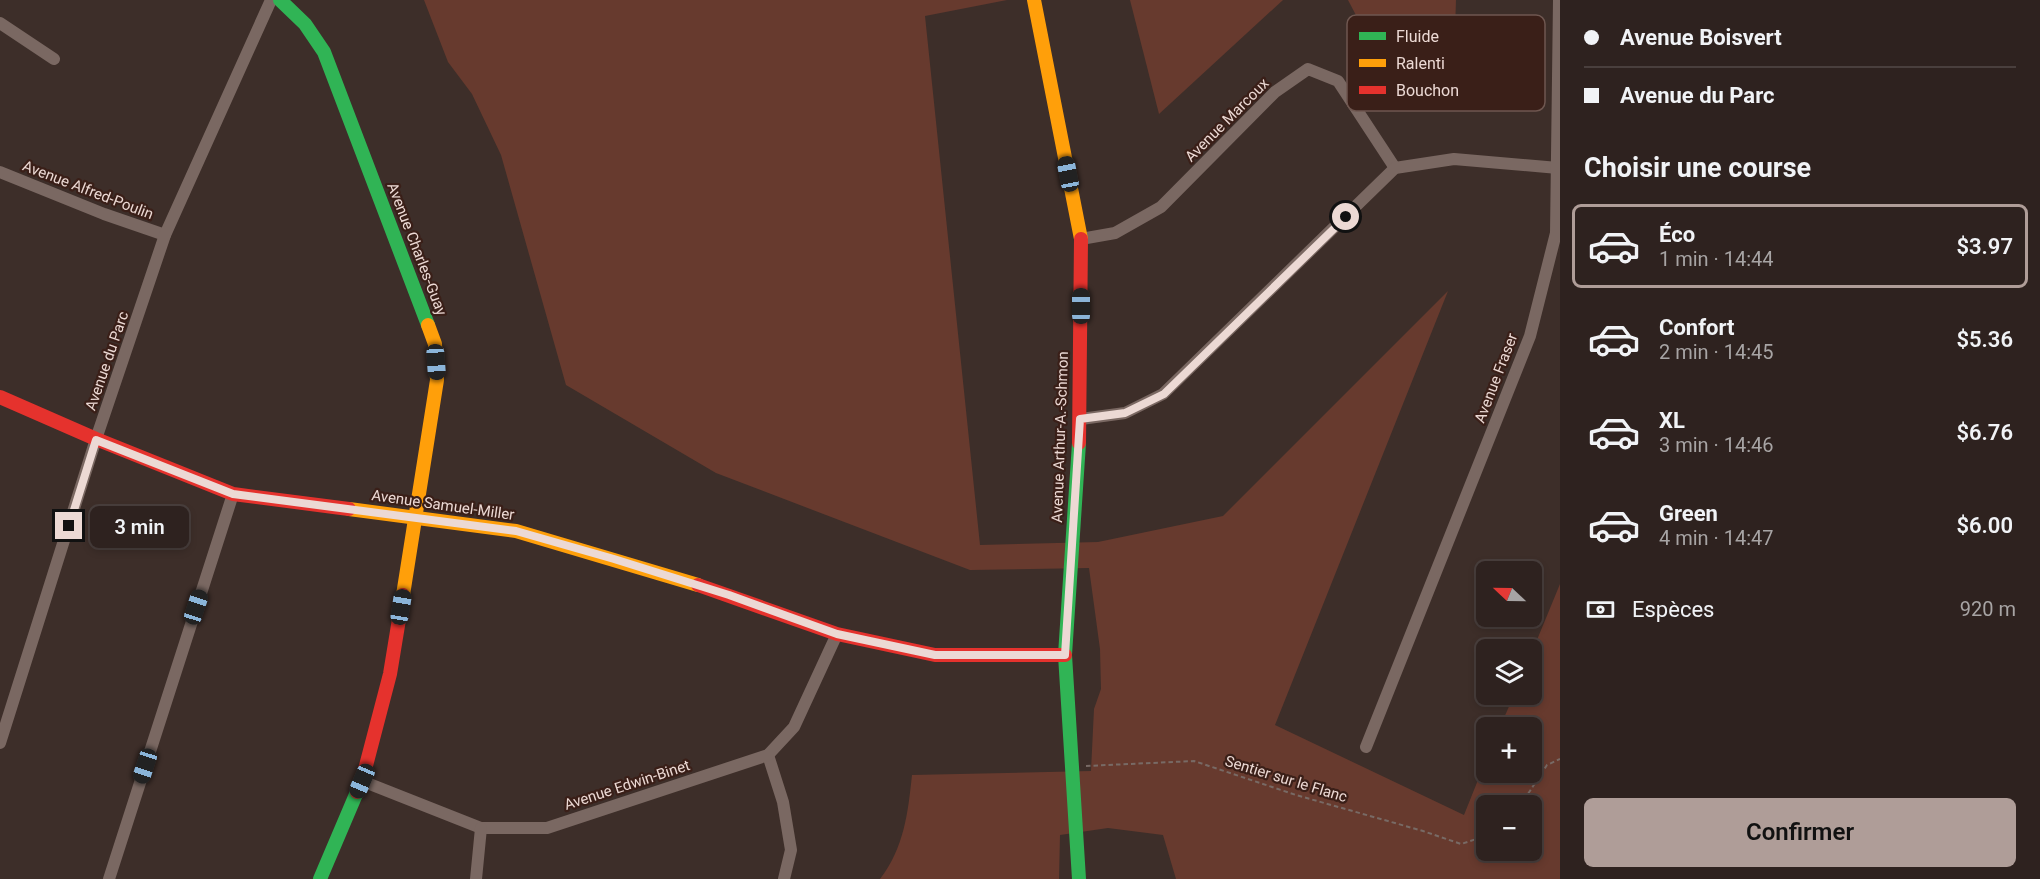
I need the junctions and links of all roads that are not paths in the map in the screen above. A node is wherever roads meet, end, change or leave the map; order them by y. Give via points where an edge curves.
1 (272, 0) edge
2 (280, 0) edge
3 (1034, 0) edge
4 (1559, 0) edge
5 (0, 23) edge
6 (54, 59) dead end
7 (1347, 95) edge
8 (1358, 111) edge
9 (1395, 168) junction
10 (1558, 168) junction
11 (0, 172) edge
12 (165, 235) junction
13 (1081, 239) junction
14 (0, 397) edge
15 (1080, 419) junction
16 (96, 440) junction
17 (233, 494) junction
18 (416, 517) junction
19 (837, 634) junction
20 (1065, 655) junction
21 (0, 743) edge
22 (1366, 747) dead end
23 (768, 755) junction
24 (362, 781) junction
25 (481, 828) junction
26 (109, 879) edge
27 (320, 879) edge
28 (476, 879) edge
29 (784, 879) edge
30 (1079, 879) edge

1 - 12 street, Avenue du Parc
2 - 18 street, Avenue Charles-Guay via 305,24 324,52 435,344 437,380
3 - 13 street, Avenue Arthur-A.-Schmon
4 - 10 street, Avenue Fraser
5 - 6 street
7 - 13 street, Avenue Marcoux via 1338,81 1308,69 1275,92 1161,207 1114,233
8 - 9 street, Avenue Marcoux
9 - 10 street via 1454,159
9 - 15 street via 1164,394 1125,413
10 - 22 street, Avenue Fraser via 1556,233 1530,336
11 - 12 street, Avenue Alfred-Poulin
12 - 16 street, Avenue du Parc
13 - 15 street, Avenue Arthur-A.-Schmon
14 - 16 street, Avenue Samuel-Miller
15 - 20 street, Avenue Arthur-A.-Schmon
16 - 17 street, Avenue Samuel-Miller
16 - 21 street, Avenue du Parc
17 - 18 street, Avenue Samuel-Miller
17 - 26 street
18 - 19 street, Avenue Samuel-Miller via 527,534 729,595
18 - 24 street, Avenue Charles-Guay via 390,674
19 - 20 street, Avenue Samuel-Miller via 935,655
19 - 23 street, Avenue Edwin-Binet via 794,727
20 - 30 street, Avenue Arthur-A.-Schmon
23 - 25 street, Avenue Edwin-Binet via 547,828
23 - 29 street via 783,802 791,850
24 - 25 street, Avenue Edwin-Binet
24 - 27 street, Avenue Charles-Guay
25 - 28 street

